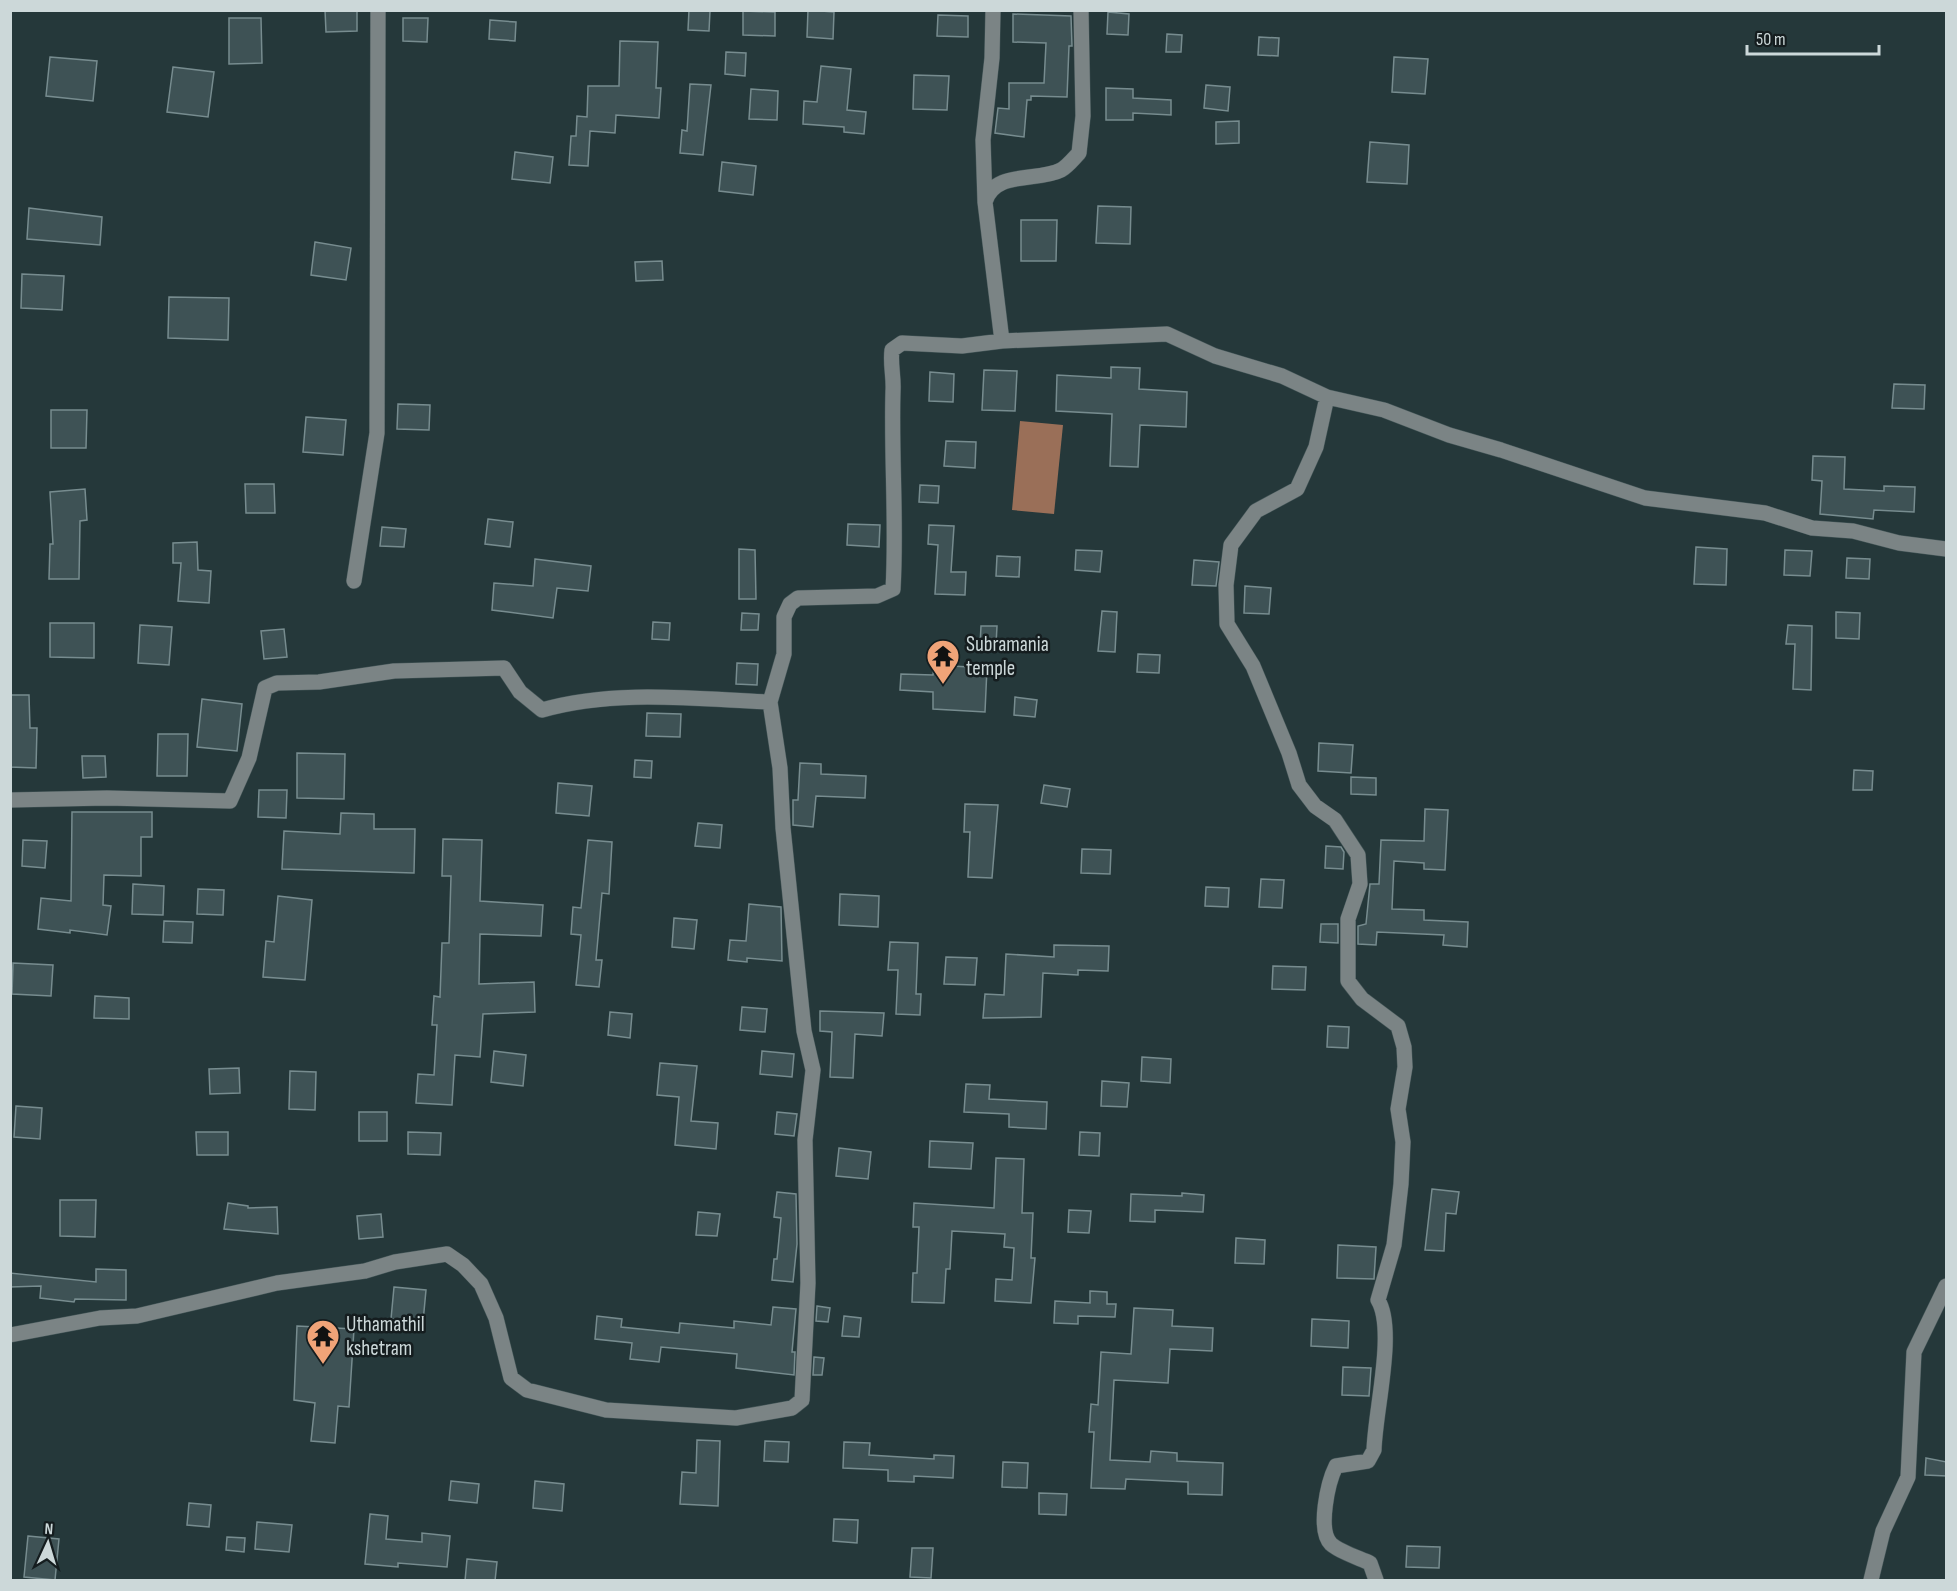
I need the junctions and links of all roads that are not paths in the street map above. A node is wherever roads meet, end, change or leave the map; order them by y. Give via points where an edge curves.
1 (378, 10) edge
2 (993, 10) edge
3 (1080, 10) edge
4 (985, 201) junction
5 (1002, 341) junction
6 (1327, 397) junction
7 (1947, 549) edge
8 (354, 581) dead end
9 (770, 702) junction
10 (10, 800) edge
11 (1947, 1287) edge
12 (10, 1335) edge
13 (1376, 1581) edge
14 (1871, 1581) edge

1 - 8 street via 377,433
2 - 4 street via 983,140
3 - 4 street via 1083,116 1079,153 1061,170 997,184
4 - 5 street
5 - 6 street via 1167,334 1215,356 1282,376
5 - 9 street via 962,346 902,343 892,350 893,589 877,596 798,598 790,604 784,616 784,654
6 - 7 street via 1384,410 1645,498 1765,513 1812,528 1853,531 1899,543
6 - 13 street via 1316,447 1297,489 1256,512 1231,545 1227,624 1253,666 1299,785 1315,806 1335,820 1358,855 1360,884 1348,919 1348,981 1362,999 1398,1026 1404,1047 1398,1109 1403,1142 1401,1184 1394,1245 1378,1300 1384,1310 1386,1333 1374,1450 1368,1461 1336,1466 1330,1479 1324,1528 1331,1544 1370,1563
9 - 10 street via 587,700 542,710 520,692 504,668 393,671 319,682 277,683 264,688 249,758 230,801
9 - 12 street via 780,768 804,1031 813,1070 805,1140 808,1233 802,1400 792,1408 736,1418 617,1410 527,1390 511,1378 496,1318 481,1284 447,1254 277,1283 137,1316 100,1318
11 - 14 street via 1914,1352 1908,1477 1883,1531

